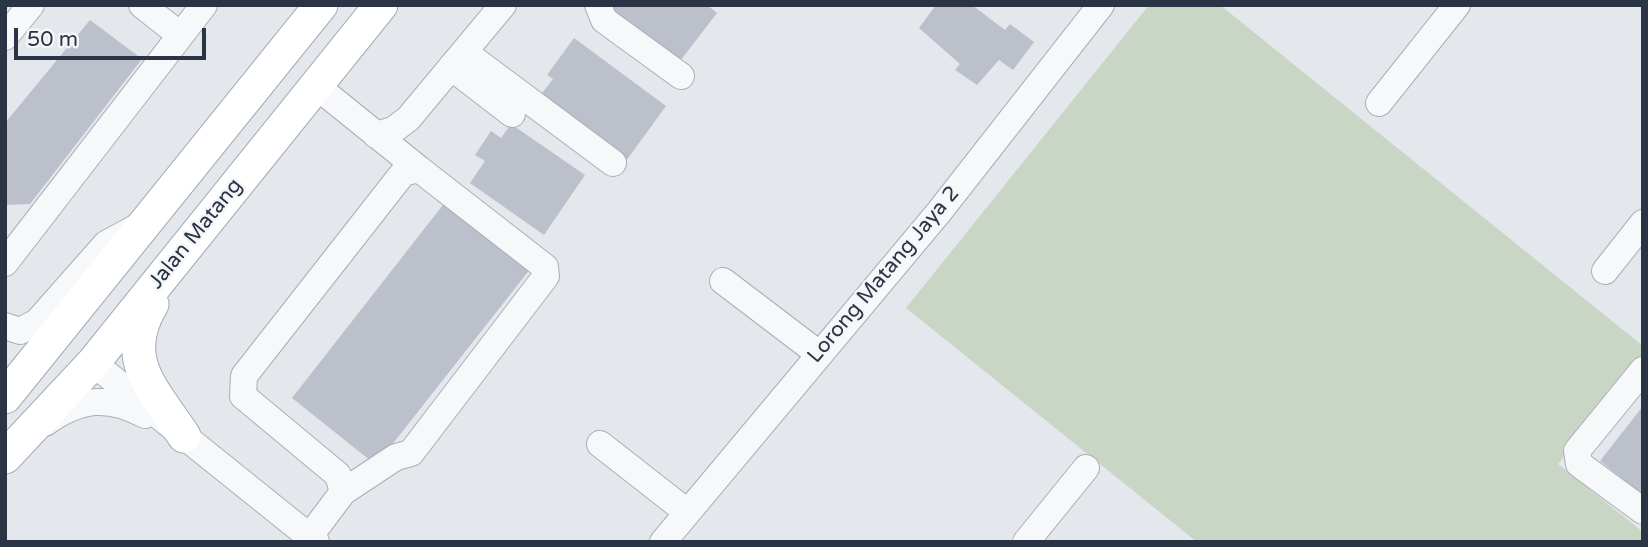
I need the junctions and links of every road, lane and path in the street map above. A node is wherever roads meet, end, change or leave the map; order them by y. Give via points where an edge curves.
1 (31, 5) edge
2 (142, 5) edge
3 (204, 5) edge
4 (321, 5) edge
5 (381, 5) edge
6 (503, 5) edge
7 (597, 5) edge
8 (1101, 5) edge
9 (1457, 5) edge
10 (180, 35) junction
11 (5, 37) edge
12 (458, 60) junction
13 (681, 76) dead end
14 (315, 85) junction
15 (1379, 103) dead end
16 (512, 114) dead end
17 (376, 135) junction
18 (613, 163) dead end
19 (419, 169) junction
20 (1643, 223) edge
21 (144, 224) junction
22 (186, 247) junction
23 (5, 263) edge
24 (1605, 271) dead end
25 (723, 281) dead end
26 (5, 326) edge
27 (819, 354) junction
28 (93, 363) junction
29 (1643, 370) edge
30 (5, 397) edge
31 (184, 436) junction
32 (12, 439) edge
33 (600, 444) dead end
34 (1086, 468) dead end
35 (343, 492) junction
36 (1643, 511) edge
37 (687, 512) junction
38 (313, 539) edge
39 (663, 542) edge
40 (1026, 542) edge

1 - 11 street
2 - 10 street
3 - 10 street
4 - 21 main road
5 - 14 main road, Jalan Matang
6 - 12 street
7 - 13 street via 604,20
8 - 27 street, Lorong Matang Jaya 2 via 939,212
9 - 15 street
10 - 23 street
12 - 16 street
12 - 17 street via 408,120
12 - 18 street
14 - 17 street
14 - 22 main road, Jalan Matang
17 - 19 street
19 - 35 street via 403,173 244,376 243,396 338,475
19 - 35 street via 545,267 546,276 411,453 396,457
20 - 24 street
21 - 26 street via 106,244 37,322 20,331
21 - 30 main road
22 - 28 main road, Jalan Matang
22 - 31 main road via 140,324 136,346 142,373
25 - 27 street
27 - 37 street, Lorong Matang Jaya 2
28 - 31 street
28 - 32 main road via 61,368
29 - 36 street via 1576,458
31 - 32 street via 110,401 79,404
31 - 38 street
33 - 37 street
34 - 40 street
35 - 38 street
37 - 39 street, Lorong Matang Jaya 2

